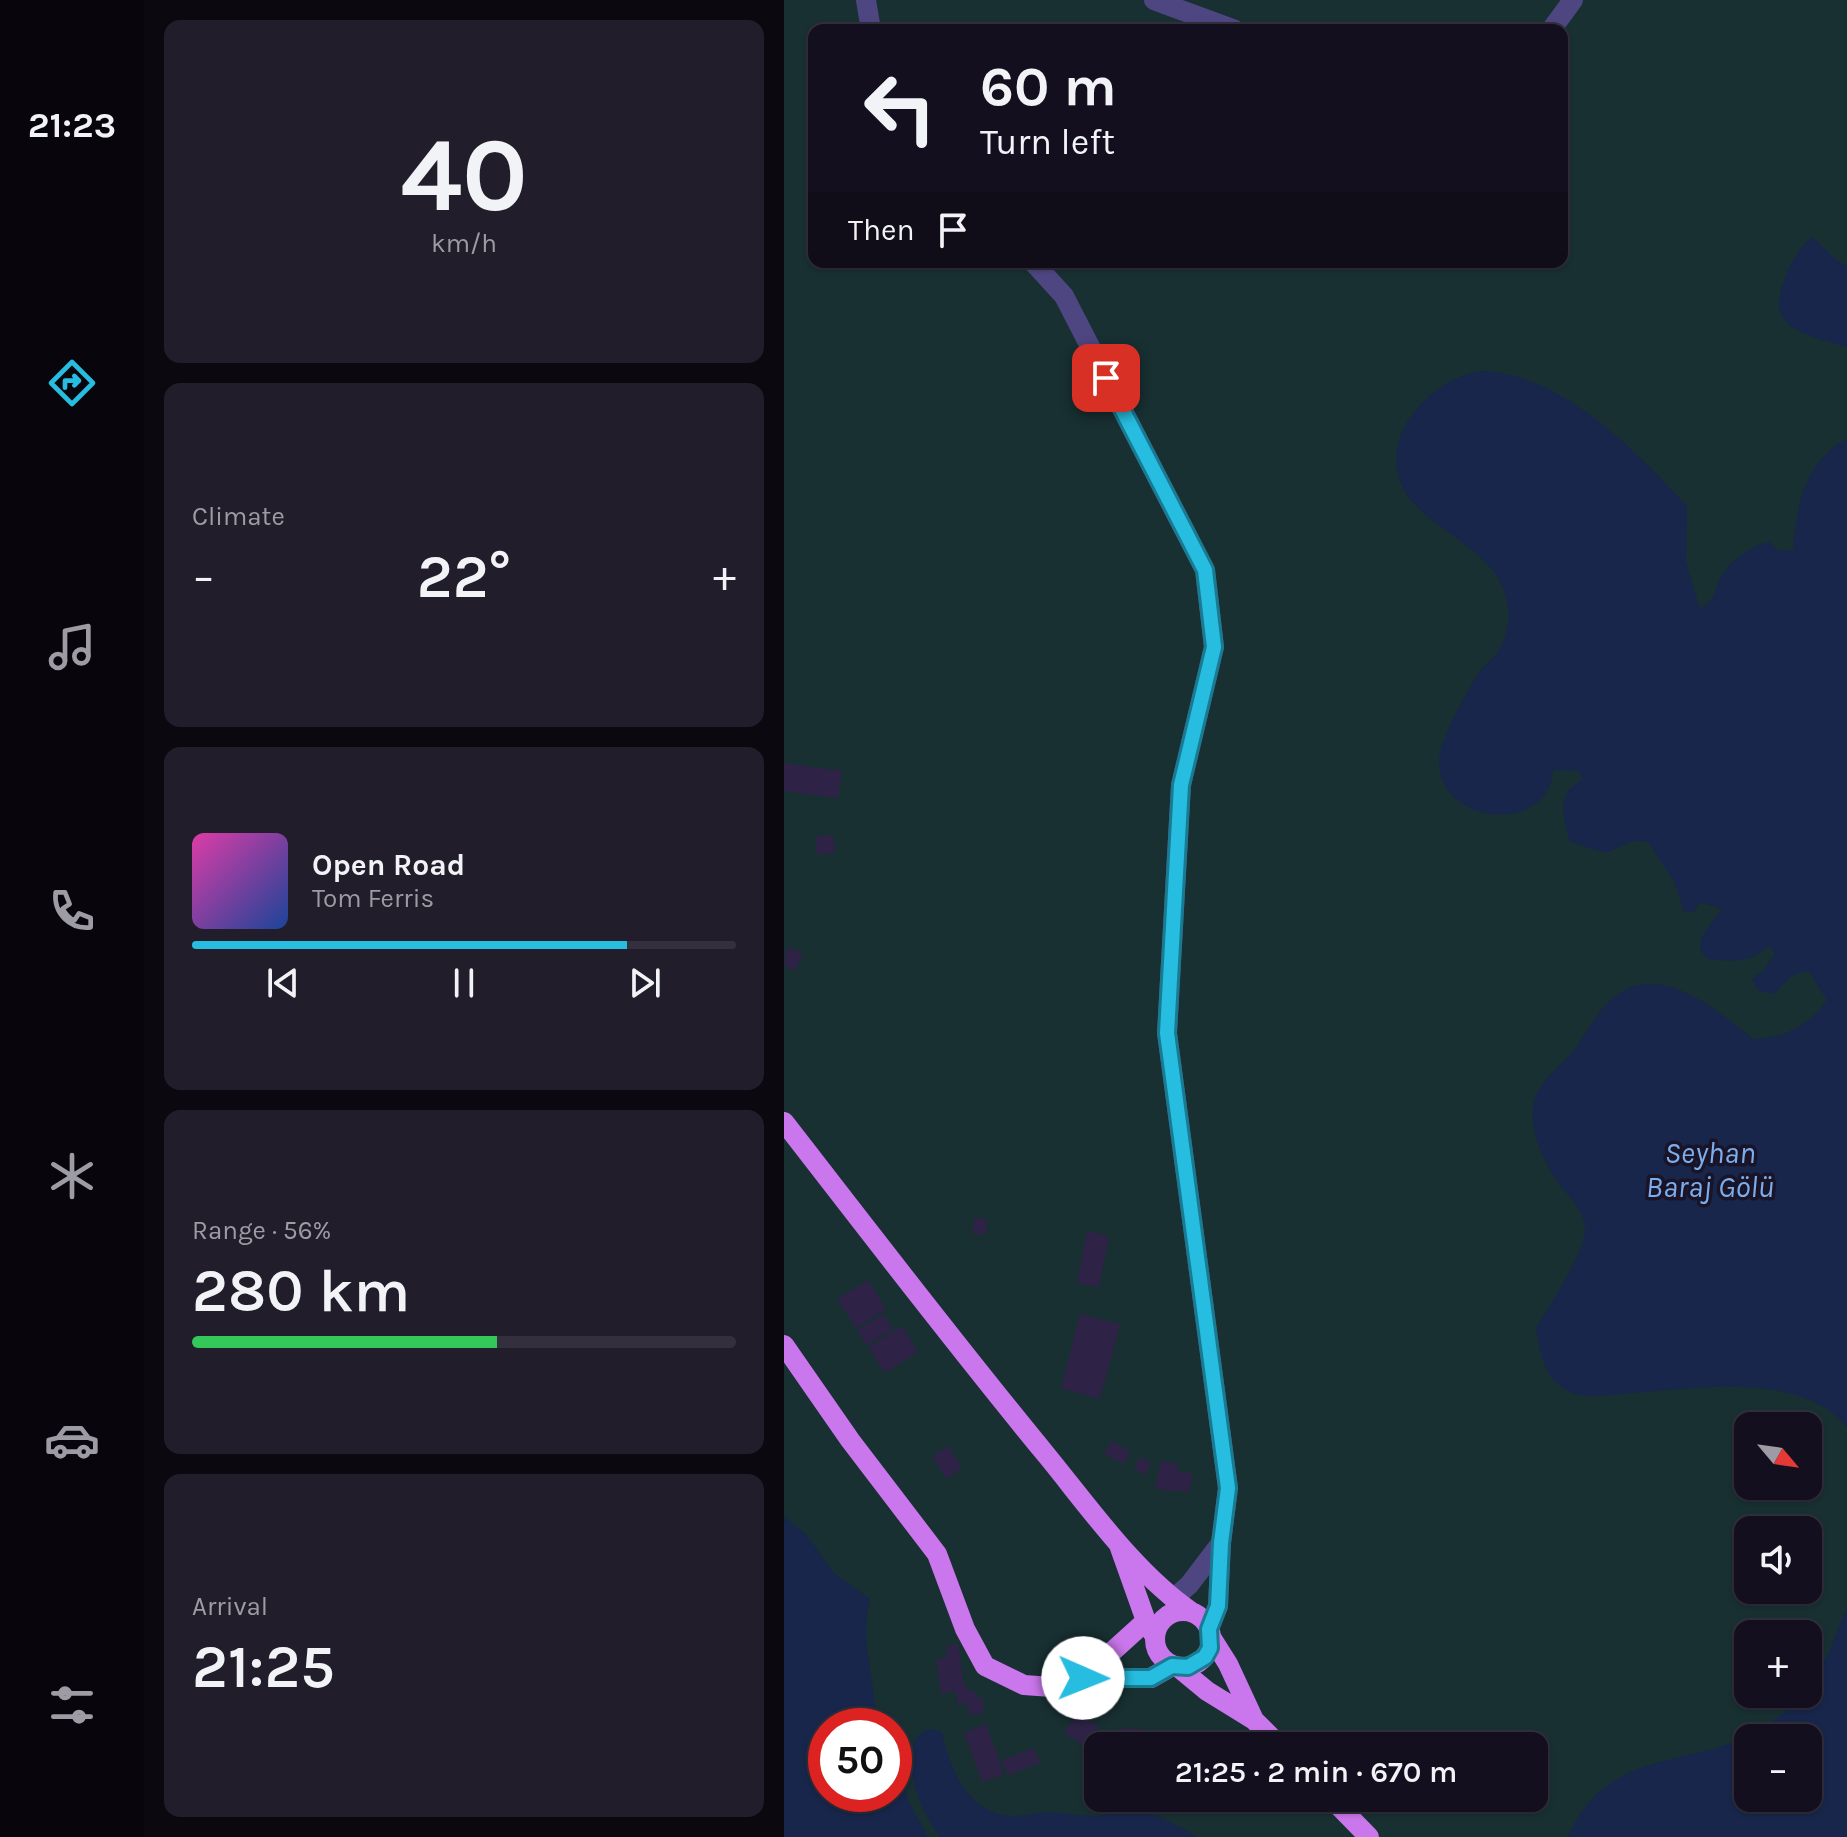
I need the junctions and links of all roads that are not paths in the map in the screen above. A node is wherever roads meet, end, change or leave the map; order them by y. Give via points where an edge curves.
1 (866, 0) edge
2 (1154, 0) edge
3 (1573, 0) edge
4 (870, 24) edge
5 (1219, 24) edge
6 (1555, 24) edge
7 (1038, 268) edge
8 (784, 1122) edge
9 (784, 1345) edge
10 (1221, 1543) junction
11 (1118, 1544) junction
12 (1173, 1599) junction
13 (1193, 1613) junction
14 (1150, 1628) junction
15 (1210, 1633) junction
16 (1175, 1666) junction
17 (1083, 1678) junction
18 (1254, 1720) junction
19 (1266, 1732) edge
20 (1345, 1812) edge
21 (1369, 1837) edge

1 - 4 street
2 - 5 street
3 - 6 street
7 - 10 street via 1064,296 1205,570 1214,647 1181,785 1167,1033 1228,1488
8 - 11 main road
9 - 17 main road via 937,1554 985,1666 1024,1685 1052,1687
10 - 12 street
10 - 15 street via 1218,1606
11 - 12 main road
11 - 14 main road
12 - 13 main road
13 - 14 main road via 1173,1612
13 - 15 main road
14 - 16 main road via 1158,1653
14 - 17 main road
15 - 16 main road via 1205,1657 1188,1667
15 - 18 main road
16 - 17 main road via 1151,1678
16 - 18 main road
18 - 19 main road
20 - 21 main road

